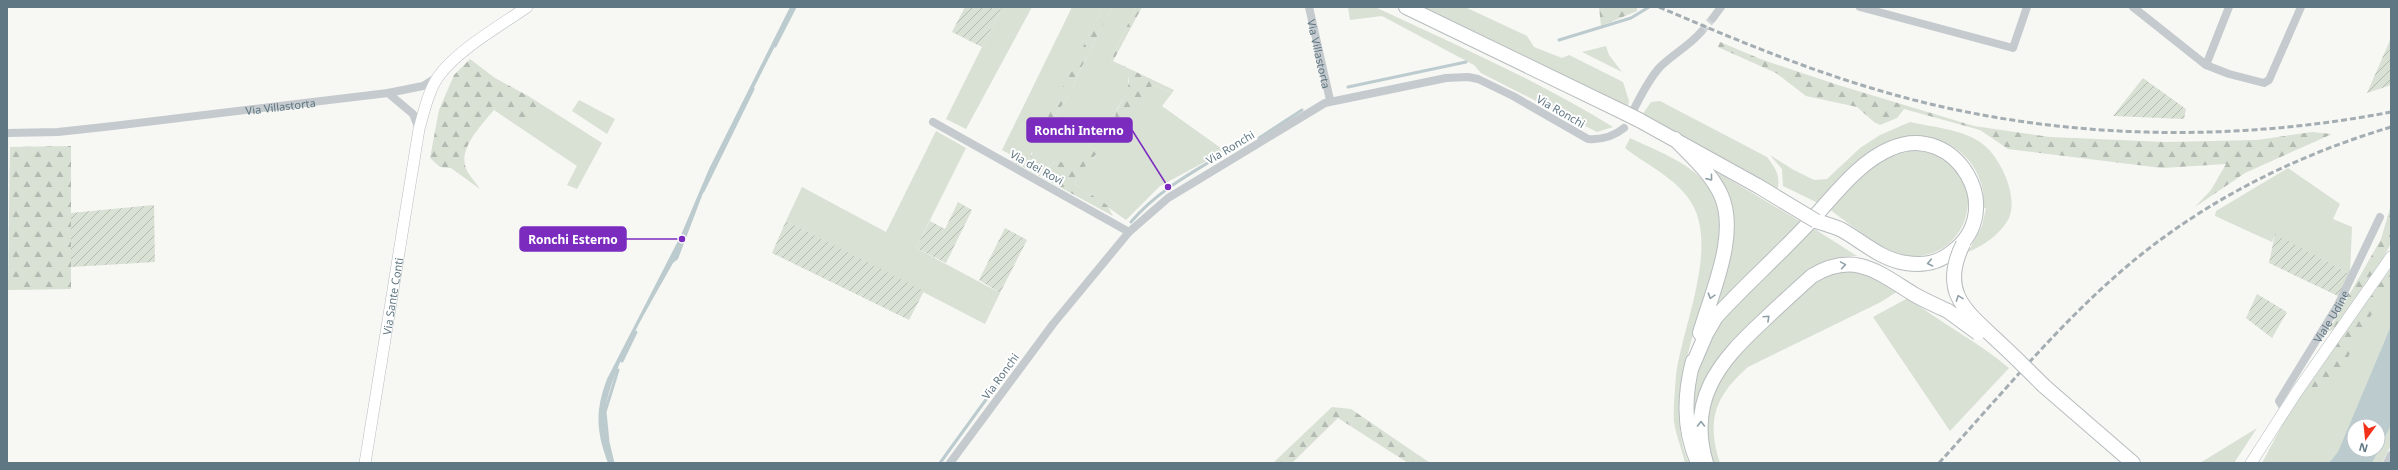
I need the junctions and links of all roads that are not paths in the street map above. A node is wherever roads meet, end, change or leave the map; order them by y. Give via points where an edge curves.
1 (527, 7) edge
2 (1309, 7) edge
3 (1406, 7) edge
4 (1721, 7) edge
5 (1860, 7) edge
6 (2027, 7) edge
7 (2133, 7) edge
8 (2229, 7) edge
9 (2301, 7) edge
10 (1713, 18) tunnel mouth
11 (1701, 32) tunnel mouth
12 (2206, 65) junction
13 (438, 76) junction
14 (388, 94) junction
15 (1330, 100) junction
16 (1633, 114) junction
17 (933, 122) dead end
18 (1624, 128) dead end
19 (419, 129) junction
20 (7, 133) edge
21 (1674, 139) junction
22 (2380, 217) dead end
23 (1816, 221) junction
24 (1129, 232) junction
25 (1963, 244) junction
26 (2391, 257) edge
27 (1948, 311) junction
28 (1691, 369) junction
29 (2044, 386) junction
30 (2284, 410) junction
31 (2250, 452) junction
32 (2391, 455) edge
33 (364, 463) edge
34 (950, 463) edge
35 (1698, 463) edge
36 (1706, 463) edge
37 (2133, 463) edge
38 (2242, 463) edge
39 (2247, 463) edge
40 (2251, 463) edge
41 (2387, 463) edge

1 - 13 street, Via Villastorta via 469,47
2 - 15 street, Via Villastorta
3 - 16 highway
4 - 10 street
5 - 6 street via 2013,48
7 - 12 street
8 - 12 street
9 - 12 street via 2267,82 2229,74
11 - 16 street via 1660,67 1645,87
13 - 14 street, Via Villastorta via 423,86
13 - 19 street, Via Sante Conti
14 - 19 street via 413,114
14 - 20 street, Via Villastorta via 58,132
15 - 18 street, Via Ronchi via 1446,78 1468,77 1514,96 1588,139 1597,140
15 - 24 street, Via Ronchi via 1168,198
16 - 21 highway
17 - 24 street, Via dei Rovi
19 - 33 street, Via Sante Conti
21 - 23 highway, bridge
21 -> 28 highway via 1715,184 1722,196 1727,216 1722,258
22 - 30 street, Viale Udine via 2338,305 2278,402
25 -> 23 highway via 1942,259 1927,264 1894,261 1841,230
23 - 27 highway
24 - 34 street, Via Ronchi via 1053,324
25 - 28 highway via 1974,224 1976,211 1975,192 1964,168 1934,146 1908,144 1893,147 1877,155 1835,194 1716,317
29 -> 25 highway, bridge via 1961,305 1955,280 1958,255
26 - 30 street, Viale Udine
27 - 29 highway, bridge
36 -> 27 highway via 1701,415 1711,380 1736,347 1808,279 1825,268 1850,264 1875,269 1916,296
28 - 35 highway via 1686,400 1686,424
29 - 37 highway
30 - 31 street
30 - 40 street, Viale Udine
31 - 38 street
31 - 39 street
32 - 41 street

